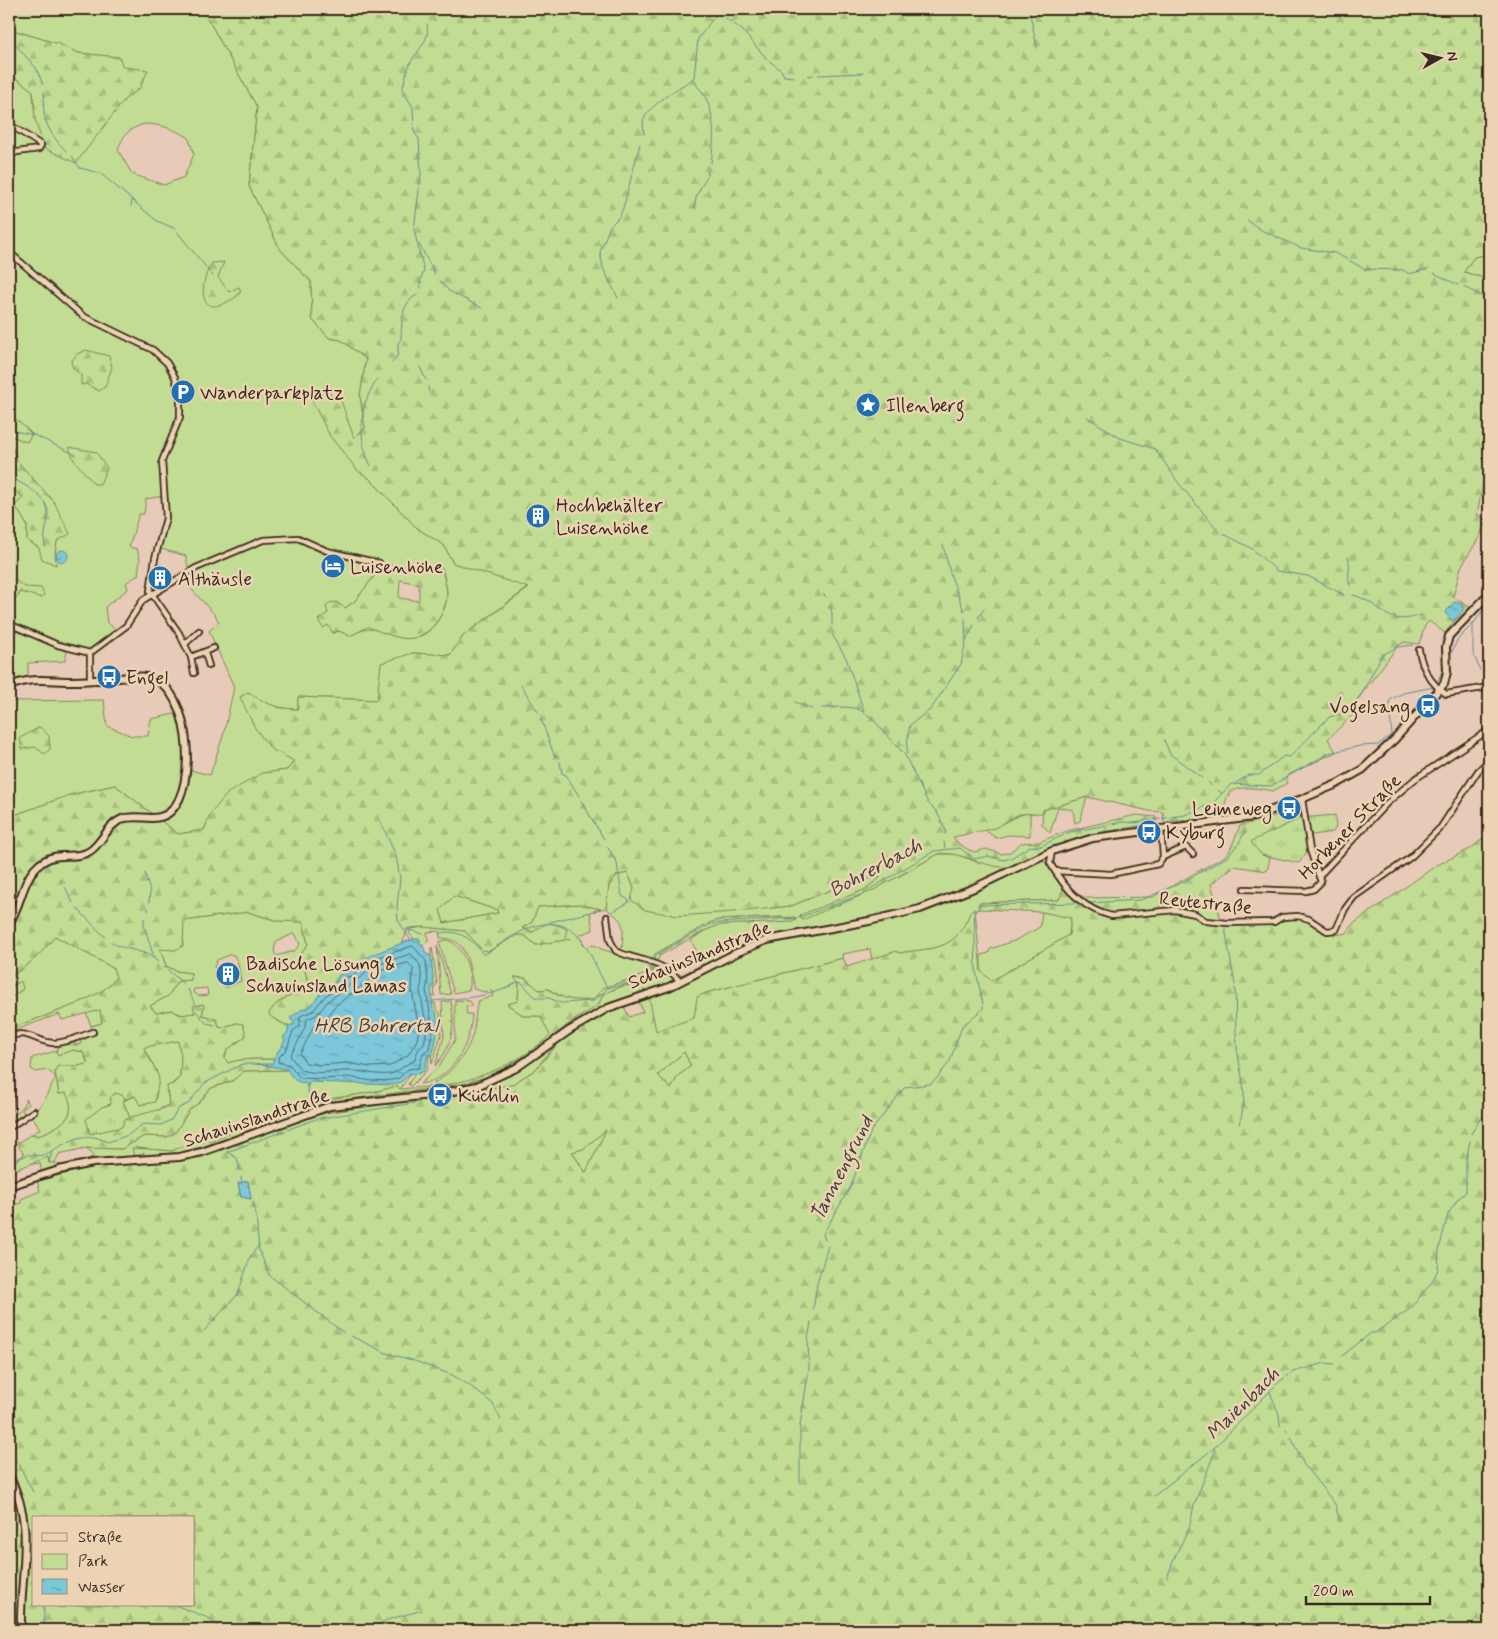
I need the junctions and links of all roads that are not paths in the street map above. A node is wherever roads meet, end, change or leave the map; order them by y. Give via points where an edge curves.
1 (9, 124) edge
2 (9, 156) edge
3 (9, 252) edge
4 (379, 563) dead end
5 (1489, 594) edge
6 (152, 595) junction
7 (9, 624) edge
8 (199, 631) dead end
9 (185, 644) junction
10 (214, 648) dead end
11 (1419, 650) dead end
12 (90, 653) junction
13 (204, 653) junction
14 (191, 657) junction
15 (210, 666) dead end
16 (194, 673) dead end
17 (90, 680) junction
18 (9, 687) edge
19 (1438, 688) junction
20 (1489, 688) edge
21 (1489, 730) edge
22 (1489, 760) edge
23 (1302, 799) junction
24 (1161, 827) junction
25 (1052, 851) junction
26 (1193, 854) dead end
27 (1164, 857) junction
28 (1054, 872) junction
29 (1319, 876) junction
30 (1244, 889) dead end
31 (607, 917) dead end
32 (9, 923) edge
33 (680, 982) junction
34 (93, 1032) dead end
35 (9, 1037) edge
36 (12, 1070) dead end
37 (9, 1108) edge
38 (34, 1111) dead end
39 (9, 1128) edge
40 (9, 1186) edge
41 (9, 1477) edge
42 (21, 1630) edge

1 - 2 street via 41,145 38,149
3 - 6 street via 83,316 153,350 167,363 175,377 180,417 162,461 166,518 153,567
4 - 6 street via 327,551 298,538 276,538 251,544 196,568
5 - 19 main road, Schauinslandstraße via 1449,636 1447,672
6 - 9 street
6 - 12 street via 143,600 119,632
7 - 12 street via 58,645
8 - 9 street
9 - 14 street
10 - 13 street
11 - 19 street via 1421,663
12 - 17 street
13 - 14 street
13 - 15 street
14 - 16 street
17 - 18 main road via 30,680
17 - 32 main road via 145,677 161,683 166,689 179,712 185,732 187,760 181,794 166,815 120,820 109,828 91,851 52,857 31,871
19 - 20 street via 1450,695
19 - 23 main road, Schauinslandstraße via 1387,749 1362,770
21 - 29 street, Horbener Straße via 1415,779 1387,803
22 - 28 street, Reutestraße via 1440,827 1411,857 1354,897 1337,928 1332,931 1298,916 1282,917 1274,922 1228,923 1206,921 1195,914 1175,910 1112,916 1087,907
23 - 24 main road, Schauinslandstraße via 1253,817
23 - 29 street via 1310,850
24 - 25 main road, Schauinslandstraße via 1093,838
24 - 27 street
25 - 28 street via 1050,863
25 - 33 main road, Schauinslandstraße via 934,904 885,918 767,940
26 - 27 street via 1186,847
27 - 28 street via 1158,864 1128,872
29 - 30 street, Horbener Straße via 1321,882 1306,891
31 - 33 street via 613,948 656,964 676,975
33 - 40 main road, Schauinslandstraße via 588,1018 516,1068 477,1086 440,1094 330,1106 202,1152 93,1164 59,1170
34 - 35 street via 53,1043 28,1034 18,1033
36 - 37 street
38 - 39 street
41 - 42 main road via 23,1511 26,1537

